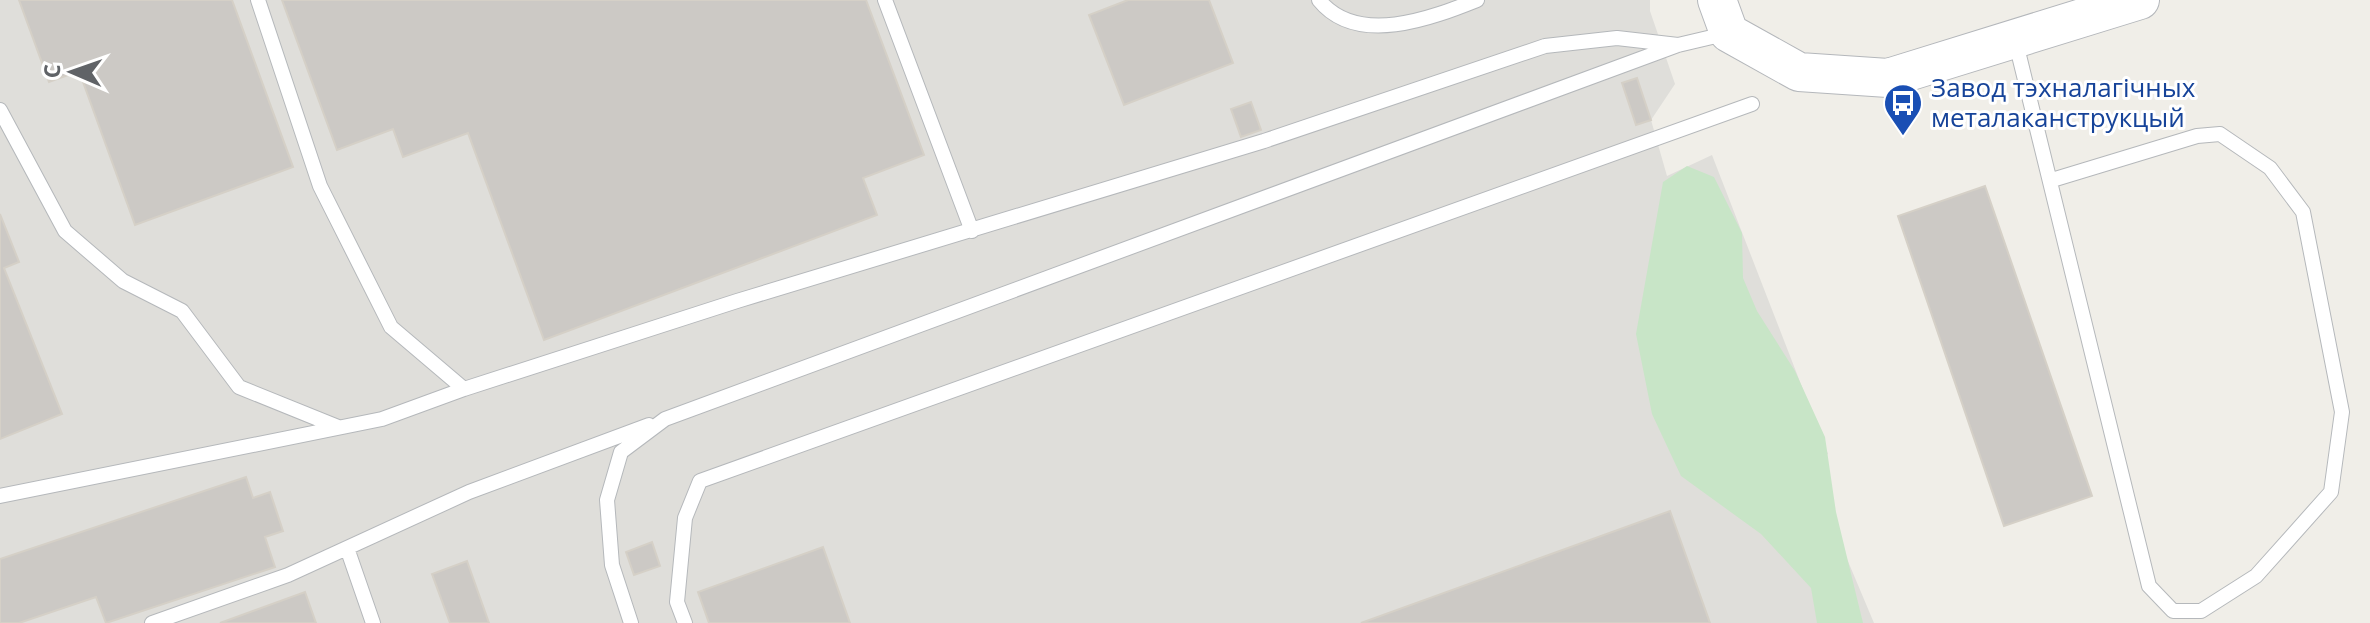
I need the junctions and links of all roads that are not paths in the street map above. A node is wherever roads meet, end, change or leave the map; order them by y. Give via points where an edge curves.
1 (258, 0) edge
2 (885, 0) edge
3 (1319, 0) edge
4 (1477, 0) edge
5 (2140, 0) edge
6 (1723, 17) edge
7 (2015, 39) junction
8 (1678, 45) junction
9 (1752, 104) dead end
10 (0, 110) edge
11 (2052, 180) junction
12 (972, 231) junction
13 (464, 389) junction
14 (665, 419) junction
15 (338, 428) junction
16 (0, 496) edge
17 (347, 548) junction
18 (152, 623) edge
19 (373, 623) edge
20 (631, 623) edge
21 (685, 623) edge

1 - 13 lane via 320,186 391,327
2 - 12 lane
3 - 4 lane via 1327,10 1353,21 1394,26
5 - 7 street
6 - 7 street via 1799,72 1888,78
6 - 8 lane
7 - 11 lane
8 - 12 lane via 1617,38 1545,46 1264,141
8 - 14 lane
9 - 21 lane via 700,481 685,518 677,602
10 - 15 lane via 65,231 123,281 182,311 239,387
11 - 11 lane via 2149,586 2173,611 2201,611 2256,576 2331,492 2342,412 2303,212 2270,168 2220,134 2197,136
12 - 13 lane
13 - 15 lane via 382,419
14 - 17 lane via 469,492
14 - 20 lane via 621,452 607,500 612,565
15 - 16 lane
17 - 18 lane via 288,575
17 - 19 lane

